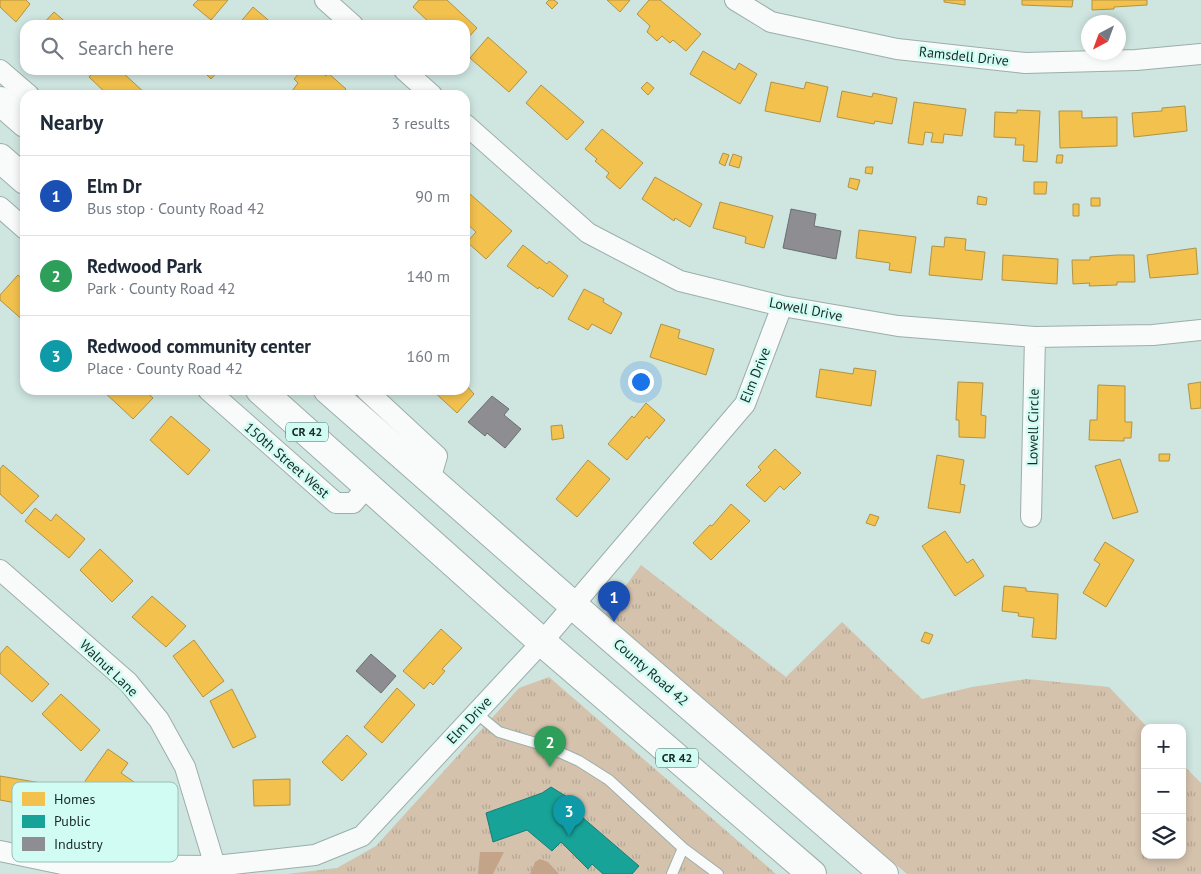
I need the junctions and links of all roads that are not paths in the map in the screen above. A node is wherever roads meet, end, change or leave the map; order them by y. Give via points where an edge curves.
1 (325, 0) edge
2 (735, 0) edge
3 (347, 20) edge
4 (1201, 54) edge
5 (0, 70) edge
6 (410, 75) edge
7 (23, 90) edge
8 (426, 90) edge
9 (0, 101) edge
10 (20, 119) edge
11 (470, 128) edge
12 (0, 158) edge
13 (20, 176) edge
14 (0, 207) edge
15 (20, 225) edge
16 (782, 306) junction
17 (1201, 330) edge
18 (1035, 337) junction
19 (214, 395) edge
20 (266, 395) edge
21 (334, 395) edge
22 (371, 395) edge
23 (430, 480) junction
24 (368, 486) junction
25 (1030, 517) dead end
26 (0, 570) edge
27 (574, 606) junction
28 (542, 642) junction
29 (476, 713) junction
30 (683, 848) junction
31 (52, 862) edge
32 (215, 870) edge
33 (672, 874) edge
34 (718, 874) edge
35 (812, 874) edge
36 (884, 874) edge

1 - 3 street
2 - 4 street, Ramsdell Drive via 771,22 897,49 1025,63 1136,60
5 - 7 street
6 - 8 street
9 - 10 highway
11 - 16 street, Lowell Drive via 588,233 680,281
12 - 13 highway
14 - 15 street
16 - 18 street, Lowell Drive via 898,326
16 - 27 street, Elm Drive via 745,404
17 - 18 street, Lowell Drive via 1153,335
18 - 25 street, Lowell Circle
19 - 24 street, 150th Street West via 336,503 354,503
20 - 24 highway, CR 42
21 - 23 highway, County Road 42
22 - 23 street via 437,456
23 - 27 highway, County Road 42
24 - 28 highway, CR 42
26 - 32 street, Walnut Lane via 128,682 159,720 185,767
27 - 28 street, Elm Drive
27 - 36 highway, County Road 42
28 - 29 street, Elm Drive
28 - 35 highway, CR 42
29 - 30 lane via 499,732 546,746 609,780
29 - 32 street, Elm Drive via 362,836 315,855
30 - 33 lane
30 - 34 lane
31 - 32 street, Elm Drive

